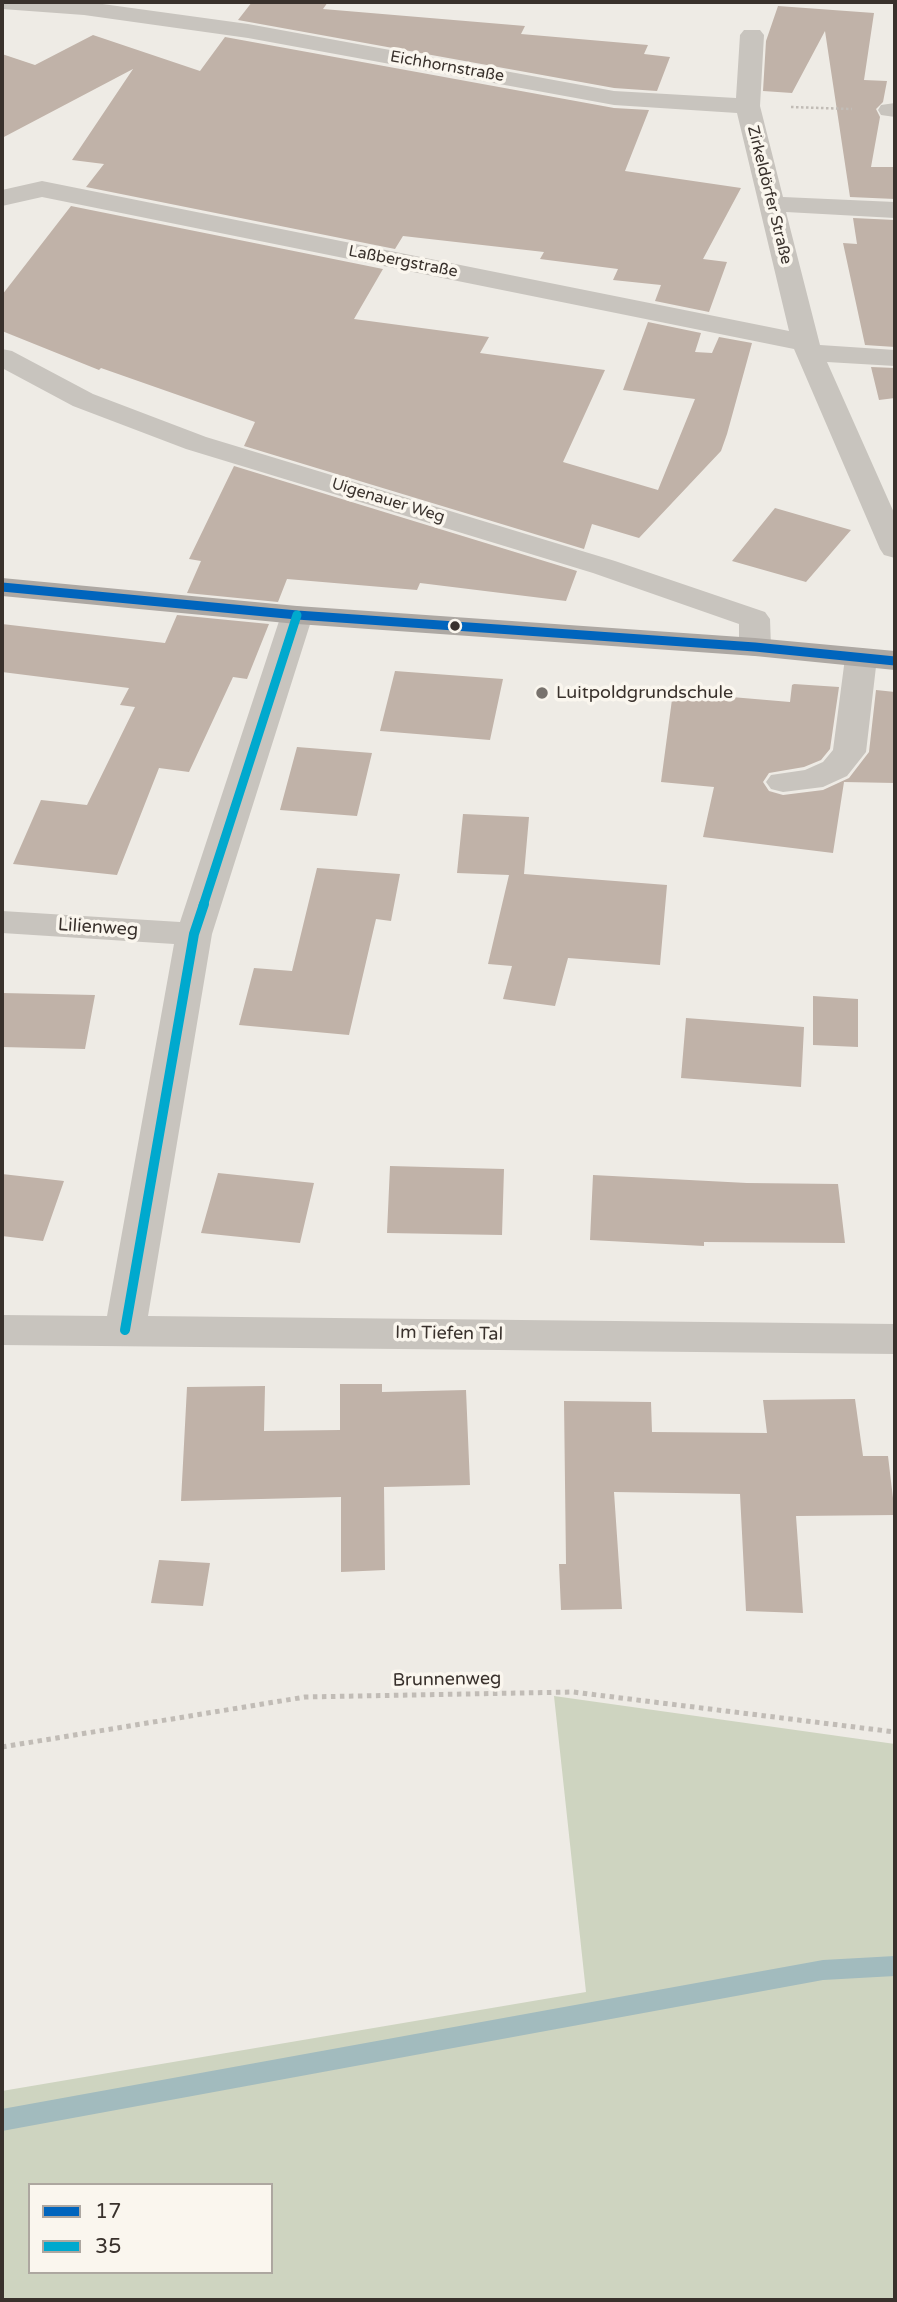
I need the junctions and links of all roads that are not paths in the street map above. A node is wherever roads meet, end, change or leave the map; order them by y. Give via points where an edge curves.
1 (2, 2) edge
2 (752, 35) dead end
3 (748, 106) junction
4 (2, 198) edge
5 (772, 204) junction
6 (895, 210) edge
7 (807, 348) junction
8 (2, 357) edge
9 (895, 358) edge
10 (895, 549) edge
11 (2, 587) edge
12 (297, 615) junction
13 (755, 647) junction
14 (861, 658) junction
15 (895, 661) edge
16 (783, 782) dead end
17 (2, 922) edge
18 (194, 934) junction
19 (2, 1330) edge
20 (125, 1330) junction
21 (895, 1339) edge

1 - 3 street, Eichhornstraße via 84,8 248,31 614,98
2 - 3 street, Zirkeldörfer Straße
3 - 5 street, Zirkeldörfer Straße
4 - 7 street, Laßbergstraße via 42,189
5 - 6 street
5 - 7 street, Zirkeldörfer Straße
7 - 9 street
7 - 10 street, Zirkeldörfer Straße
8 - 13 street, Uigenauer Weg via 83,400 196,443 604,567 754,619
11 - 12 main road
12 - 13 main road
12 - 18 street
13 - 14 main road
14 - 15 main road
14 - 16 street via 849,752 835,769 811,780
17 - 18 street, Lilienweg
18 - 20 street
19 - 20 street, Im Tiefen Tal
20 - 21 street, Im Tiefen Tal

